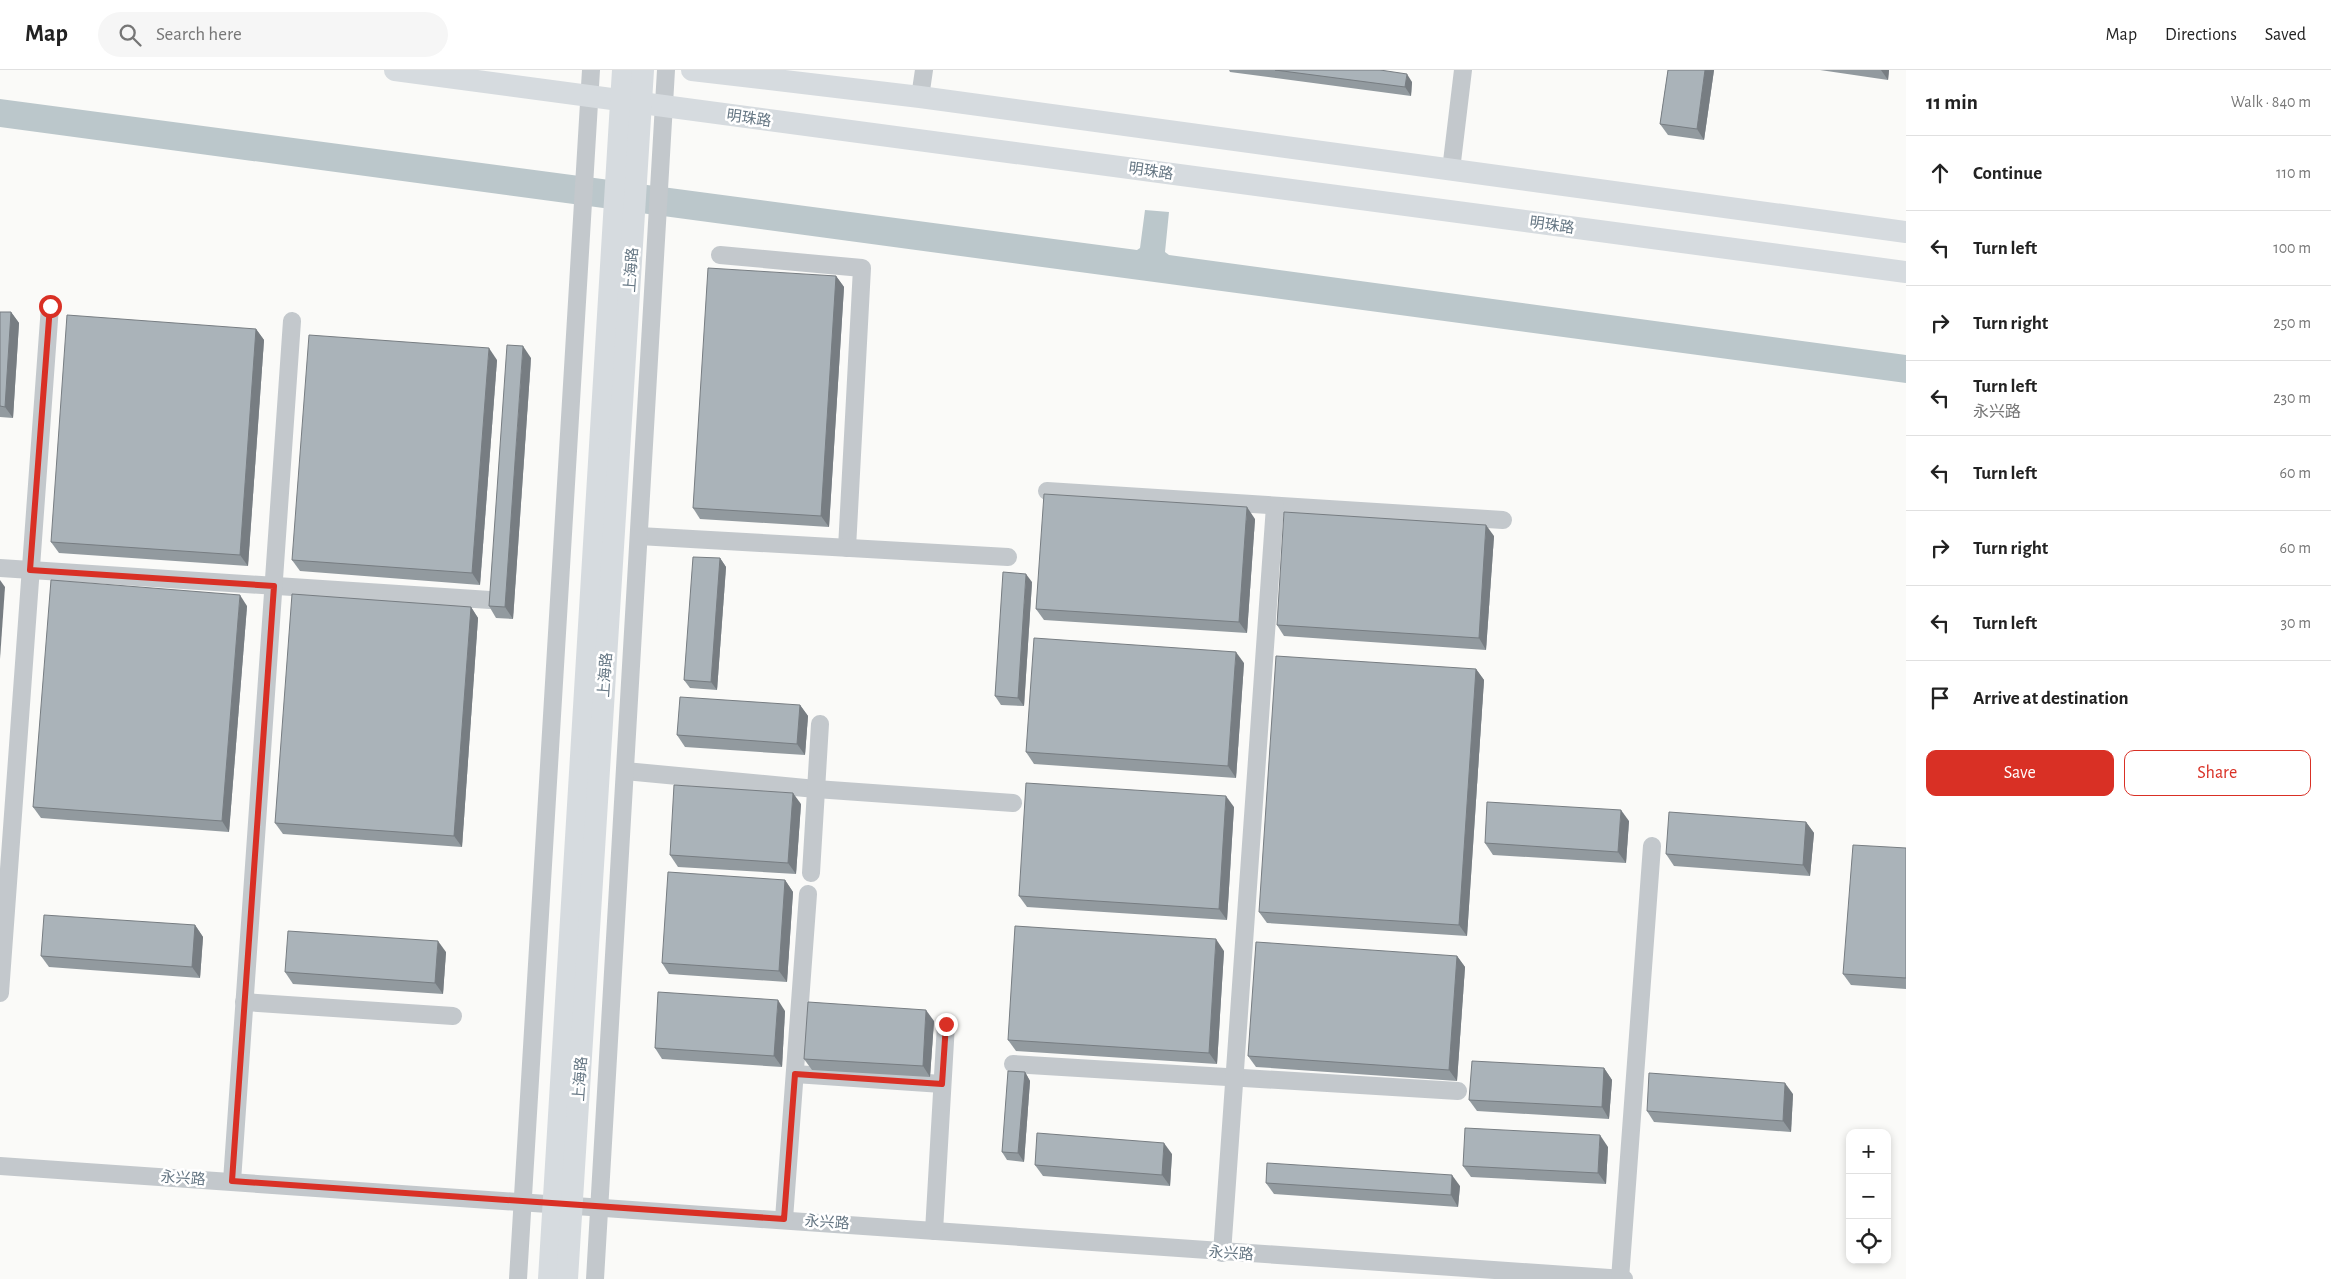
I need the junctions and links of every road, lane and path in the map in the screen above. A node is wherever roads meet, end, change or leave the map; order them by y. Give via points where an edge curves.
1 (395, 70) edge
2 (591, 70) edge
3 (623, 70) edge
4 (643, 70) edge
5 (666, 70) edge
6 (692, 70) edge
7 (924, 70) edge
8 (1463, 70) edge
9 (589, 97) junction
10 (920, 97) junction
11 (631, 102) junction
12 (664, 107) junction
13 (1451, 170) junction
14 (1906, 232) edge
15 (720, 255) dead end
16 (1906, 272) edge
17 (50, 306) dead end
18 (292, 322) dead end
19 (1047, 491) dead end
20 (1274, 506) junction
21 (1503, 520) dead end
22 (639, 536) junction
23 (847, 548) junction
24 (1008, 557) dead end
25 (0, 568) edge
26 (30, 570) junction
27 (274, 586) junction
28 (490, 600) edge
29 (820, 724) dead end
30 (625, 771) junction
31 (816, 789) junction
32 (1013, 804) dead end
33 (1652, 846) dead end
34 (811, 873) dead end
35 (808, 894) dead end
36 (0, 984) edge
37 (0, 993) edge
38 (244, 1002) junction
39 (453, 1016) dead end
40 (946, 1024) dead end
41 (1013, 1064) dead end
42 (795, 1074) junction
43 (1235, 1077) junction
44 (942, 1084) junction
45 (1458, 1092) dead end
46 (0, 1166) edge
47 (232, 1181) junction
48 (523, 1201) junction
49 (563, 1204) junction
50 (599, 1207) junction
51 (784, 1219) junction
52 (934, 1230) junction
53 (1222, 1253) junction
54 (1470, 1274) edge
55 (518, 1279) edge
56 (550, 1279) edge
57 (567, 1279) edge
58 (595, 1279) edge
59 (1622, 1279) edge

1 - 9 main road, 明珠路
2 - 9 street
3 - 11 main road, 上海路
4 - 11 main road, 上海路
5 - 12 street
6 - 10 main road
7 - 10 street
8 - 13 street
9 - 11 main road, 明珠路
9 - 48 street
10 - 13 main road
11 - 12 main road, 明珠路
11 - 49 main road, 上海路
12 - 16 main road, 明珠路
12 - 22 street
13 - 14 main road
15 - 23 street via 862,268
17 - 26 street
18 - 27 street
19 - 20 street
20 - 21 street
20 - 43 street
22 - 23 street
22 - 30 street
23 - 24 street
25 - 26 street
26 - 27 street
26 - 36 street
27 - 28 street
27 - 38 street
29 - 31 street
30 - 31 street
30 - 50 street
31 - 32 street
31 - 34 street
33 - 59 street
35 - 42 street
36 - 37 street
38 - 39 street
38 - 47 street
40 - 44 street
41 - 43 street
42 - 44 street
42 - 51 street
43 - 45 street
43 - 53 street
44 - 52 street
46 - 47 street, 永兴路
47 - 48 street, 永兴路
48 - 49 street, 永兴路
48 - 55 street
49 - 50 street, 永兴路
49 - 56 main road, 上海路
49 - 57 main road, 上海路
50 - 51 street, 永兴路
50 - 58 street
51 - 52 street, 永兴路
52 - 53 street, 永兴路
53 - 54 street, 永兴路
54 - 59 street, 永兴路

